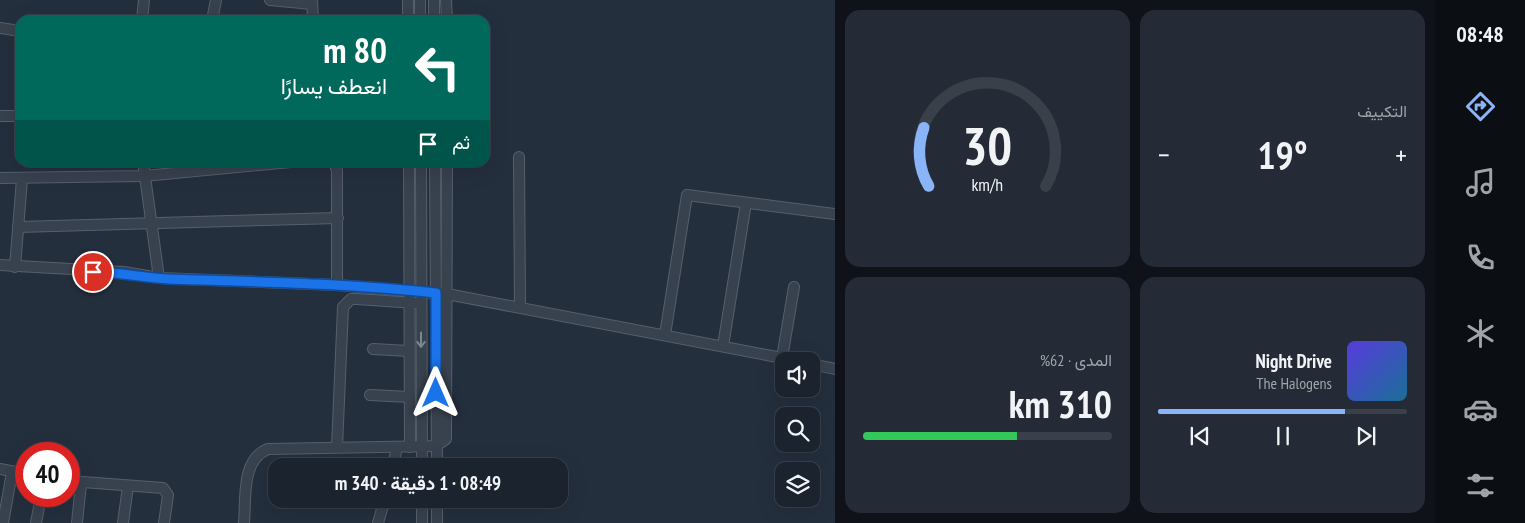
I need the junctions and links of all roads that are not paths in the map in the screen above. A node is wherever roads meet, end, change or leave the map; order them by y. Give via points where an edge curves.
1 (144, 0) edge
2 (216, 0) edge
3 (270, 0) edge
4 (408, 0) edge
5 (420, 0) edge
6 (434, 0) edge
7 (446, 0) edge
8 (312, 2) edge
9 (142, 15) edge
10 (213, 15) edge
11 (313, 15) edge
12 (408, 15) edge
13 (420, 15) edge
14 (434, 15) edge
15 (446, 15) edge
16 (0, 28) edge
17 (15, 30) edge
18 (0, 116) edge
19 (15, 116) edge
20 (519, 157) dead end
21 (143, 167) edge
22 (238, 167) edge
23 (336, 167) edge
24 (409, 167) edge
25 (420, 167) edge
26 (435, 167) edge
27 (447, 167) edge
28 (144, 176) junction
29 (0, 178) edge
30 (22, 179) junction
31 (746, 203) junction
32 (835, 214) edge
33 (338, 218) junction
34 (150, 223) junction
35 (18, 227) junction
36 (0, 265) edge
37 (15, 267) junction
38 (159, 278) junction
39 (337, 285) junction
40 (794, 287) dead end
41 (409, 290) junction
42 (421, 291) junction
43 (436, 293) junction
44 (447, 294) junction
45 (409, 302) junction
46 (421, 304) junction
47 (436, 304) junction
48 (447, 305) junction
49 (520, 307) junction
50 (665, 335) junction
51 (723, 346) junction
52 (373, 349) dead end
53 (409, 350) junction
54 (783, 352) edge
55 (775, 357) edge
56 (820, 366) edge
57 (835, 368) edge
58 (370, 395) dead end
59 (410, 396) junction
60 (436, 446) junction
61 (337, 447) junction
62 (410, 447) junction
63 (422, 447) junction
64 (397, 448) junction
65 (395, 458) edge
66 (422, 458) edge
67 (436, 458) edge
68 (0, 469) edge
69 (12, 472) junction
70 (15, 472) edge
71 (81, 484) joint
72 (128, 486) junction
73 (39, 507) edge
74 (382, 508) edge
75 (422, 508) edge
76 (437, 508) edge
77 (3, 523) edge
78 (36, 523) edge
79 (77, 523) edge
80 (123, 523) edge
81 (164, 523) edge
82 (244, 523) edge
83 (378, 523) edge
84 (422, 523) edge
85 (437, 523) edge

1 - 9 street
2 - 10 street
3 - 8 street
4 - 12 street
5 - 13 street
6 - 14 street
7 - 15 street
8 - 11 street
16 - 17 street
18 - 19 street
20 - 49 street
21 - 28 street
22 - 28 street
23 - 33 street
24 - 41 street
25 - 42 street
26 - 43 street
27 - 44 street
28 - 30 street
28 - 34 street
29 - 30 street
30 - 35 street
31 - 32 street
31 - 50 street via 687,195
31 - 51 street
33 - 34 street
33 - 39 street
34 - 35 street
34 - 38 street
35 - 37 street
36 - 37 street
37 - 38 street via 124,272
38 - 39 street
39 - 41 street
40 - 54 street
41 - 42 street
41 - 45 street
42 - 43 street
42 - 46 street
43 - 44 street
43 - 47 street
44 - 48 street
44 - 49 street
45 - 46 street
45 - 53 street
45 - 61 street via 357,298 343,307
46 - 47 street
46 -> 63 street
47 - 48 street
47 - 60 street
48 - 60 street via 447,433 444,441
49 - 50 street
50 - 51 street
51 - 55 street
52 - 53 street
53 - 59 street
56 - 57 street
58 - 59 street
59 - 62 street
60 - 63 street
60 - 67 street
61 - 64 street
61 - 82 street via 268,449 256,455 250,467
62 - 63 street
62 - 64 street
63 - 66 street
64 - 65 street
68 - 69 street
69 - 70 street
69 - 77 street
71 - 72 street
71 - 79 street
72 - 80 street
72 - 81 street via 159,486 166,491 168,501
73 - 78 street
74 - 83 street
75 - 84 street
76 - 85 street

